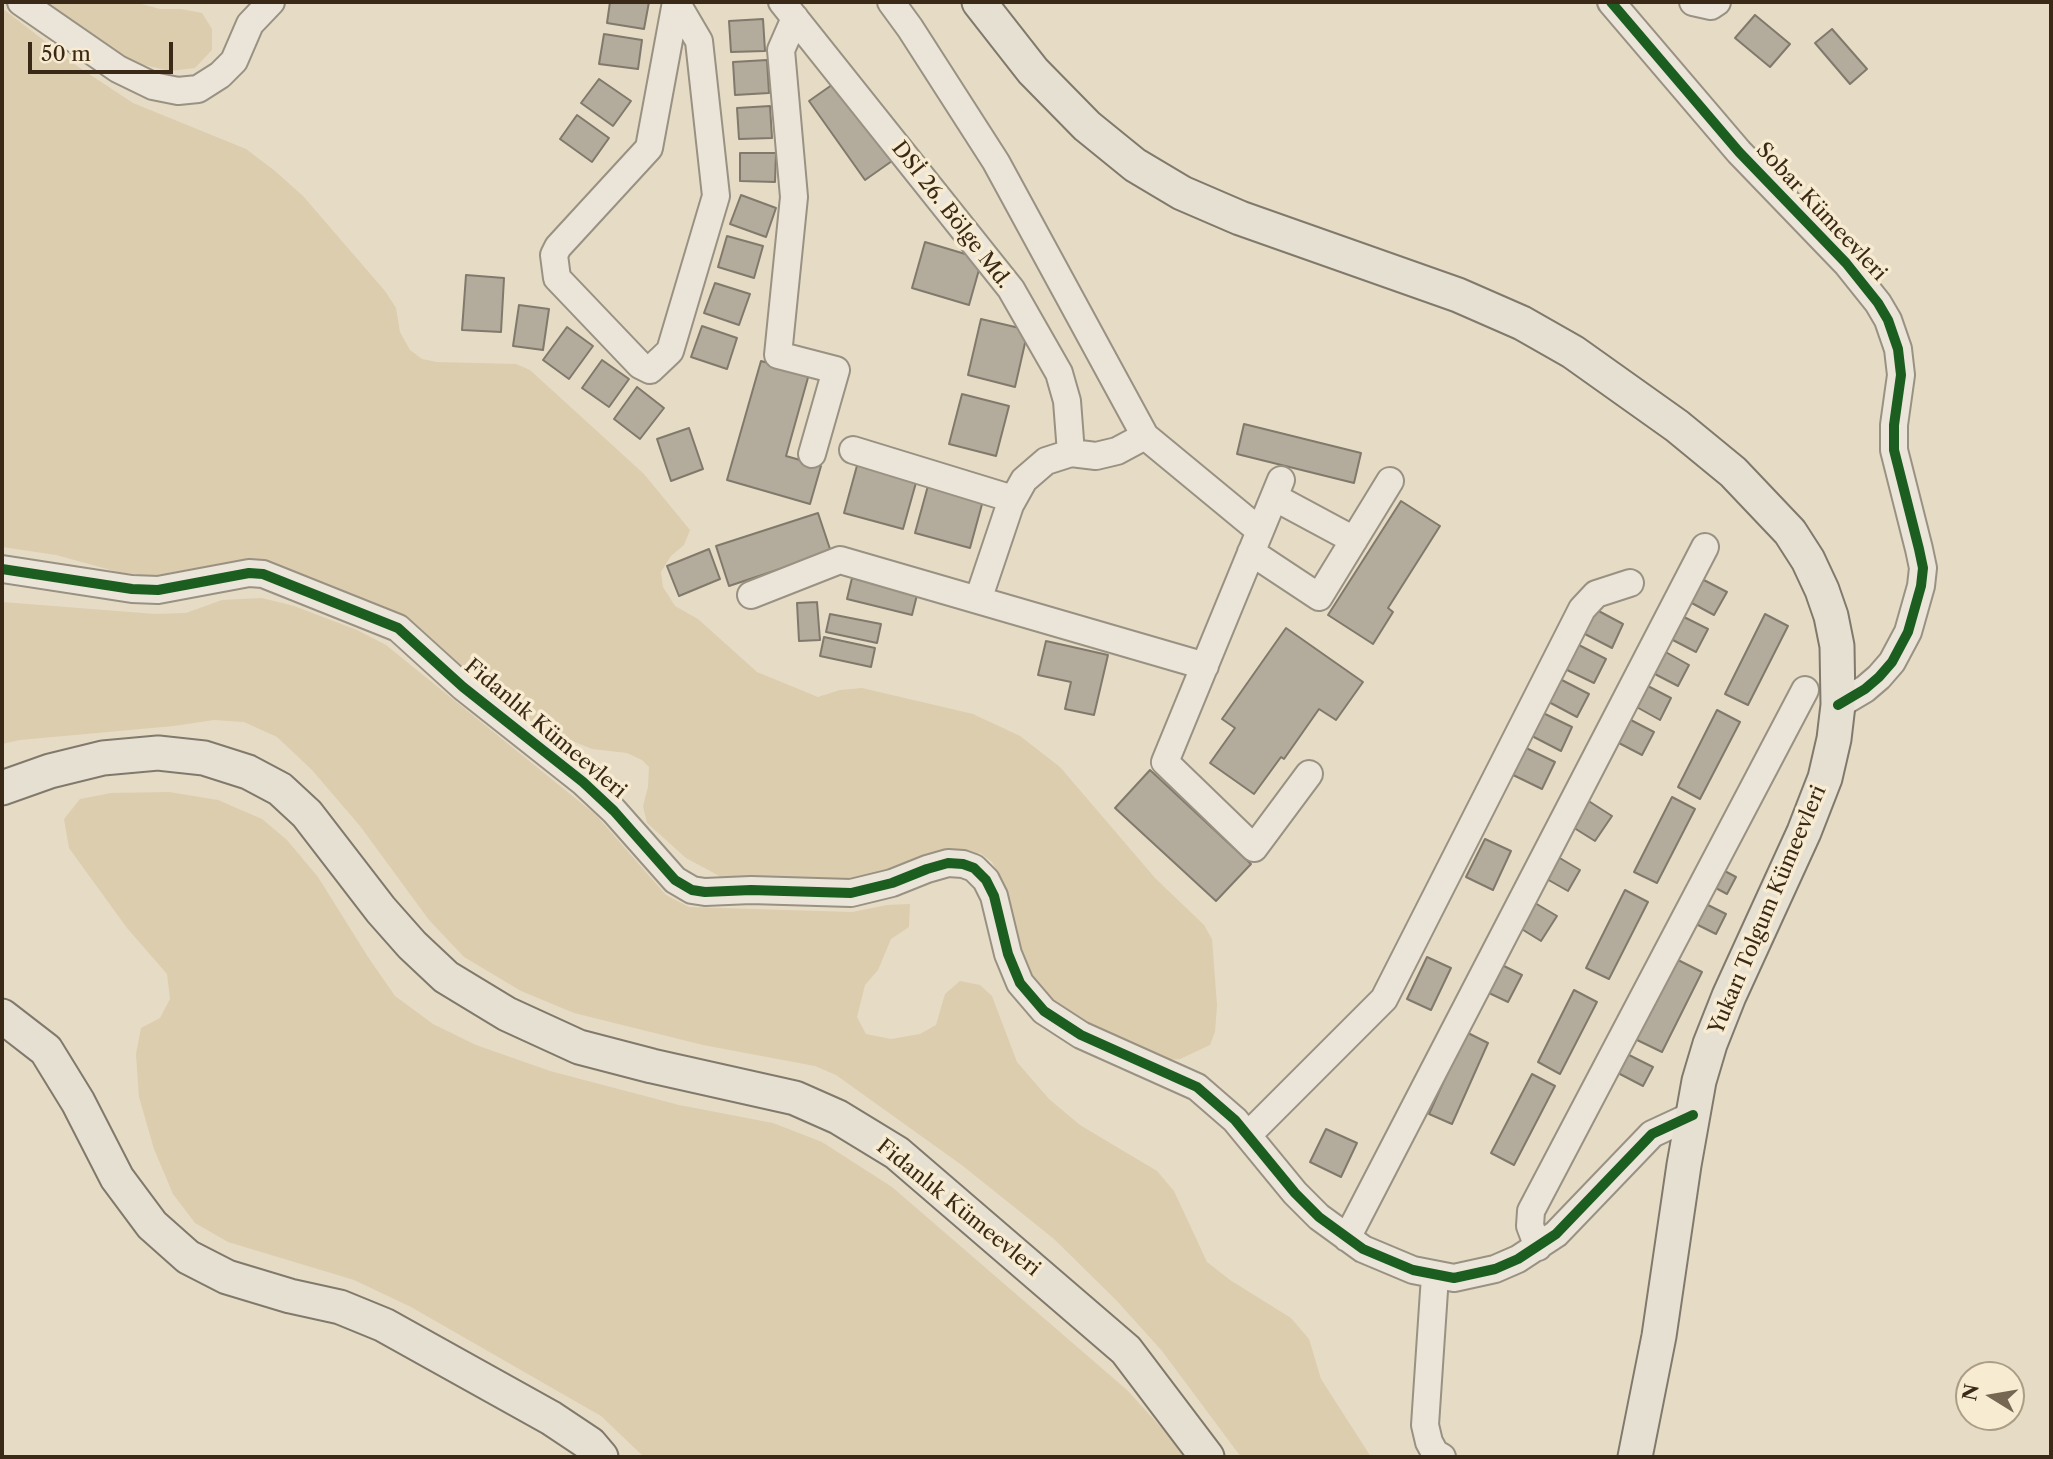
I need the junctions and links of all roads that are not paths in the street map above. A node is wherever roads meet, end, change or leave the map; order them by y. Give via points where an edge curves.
1 (21, 2) edge
2 (676, 2) edge
3 (891, 2) edge
4 (979, 2) edge
5 (1611, 2) edge
6 (1693, 2) edge
7 (1717, 2) edge
8 (267, 6) edge
9 (788, 10) edge
10 (1145, 436) junction
11 (853, 450) dead end
12 (1071, 453) junction
13 (812, 454) dead end
14 (1390, 481) dead end
15 (1013, 499) junction
16 (1354, 540) junction
17 (1255, 542) junction
18 (1705, 547) dead end
19 (2, 569) edge
20 (1630, 583) dead end
21 (751, 595) dead end
22 (978, 600) junction
23 (1205, 666) junction
24 (1805, 690) dead end
25 (1838, 705) junction
26 (1308, 774) dead end
27 (2, 788) edge
28 (2, 1016) edge
29 (1693, 1115) junction
30 (1248, 1135) junction
31 (1347, 1238) junction
32 (1538, 1247) junction
33 (1435, 1276) junction
34 (601, 1457) edge
35 (1207, 1457) edge
36 (1442, 1457) edge
37 (1635, 1457) edge

1 - 8 street via 118,69 153,86 178,91 198,89 220,75 234,61 250,24
2 - 2 street via 699,41 716,196 670,351 650,370 557,278 554,255 649,149
3 - 10 street via 996,162
4 - 25 main road via 1033,71 1135,165 1182,193 1240,218 1458,295 1522,323 1573,352 1696,441 1768,507 1808,560 1837,646
5 - 25 street, Sobar Kümeevleri via 1739,152 1846,263 1878,303 1898,349 1901,375 1895,450 1923,568 1922,586 1908,632 1892,662 1865,689
6 - 7 street via 1711,6
9 - 12 street, DSİ 26. Bölge Md. via 1011,289 1059,373 1067,401
9 - 13 street via 781,50 794,197 778,355 836,370
10 - 12 street via 1096,456
10 - 17 street
11 - 15 street
12 - 15 street via 1046,461 1024,480
14 - 16 street
15 - 22 street
16 - 17 street via 1277,488
16 - 17 street via 1320,597
17 - 23 street
18 - 31 street
19 - 30 street, Fidanlık Kümeevleri via 158,590 263,574 398,628 463,687 583,782 675,880 692,890 851,892 948,863 974,868 994,896 1008,954 1032,1000 1081,1035 1197,1087
20 - 30 street via 1596,594 1582,609 1384,999
21 - 22 street via 840,560
22 - 23 street
23 - 26 street via 1165,762 1254,848
24 - 32 street via 1531,1211 1530,1226
25 - 29 main road, Yukarı Tolgum Kümeevleri via 1825,778 1729,996 1699,1081
27 - 35 main road, Fidanlık Kümeevleri via 103,758 158,753 204,758 248,772 280,789 307,814 380,910 412,944 446,977 507,1014 579,1047 794,1098 838,1117 897,1153 1126,1350
28 - 34 main road via 46,1050 117,1178 152,1225 188,1257 227,1277 340,1307 384,1325 551,1418
29 - 32 street via 1652,1134
29 - 37 main road, Yukarı Tolgum Kümeevleri
30 - 31 street via 1295,1193
31 - 33 street via 1387,1261
32 - 33 street via 1494,1269 1454,1278
33 - 36 street via 1425,1424 1429,1442

